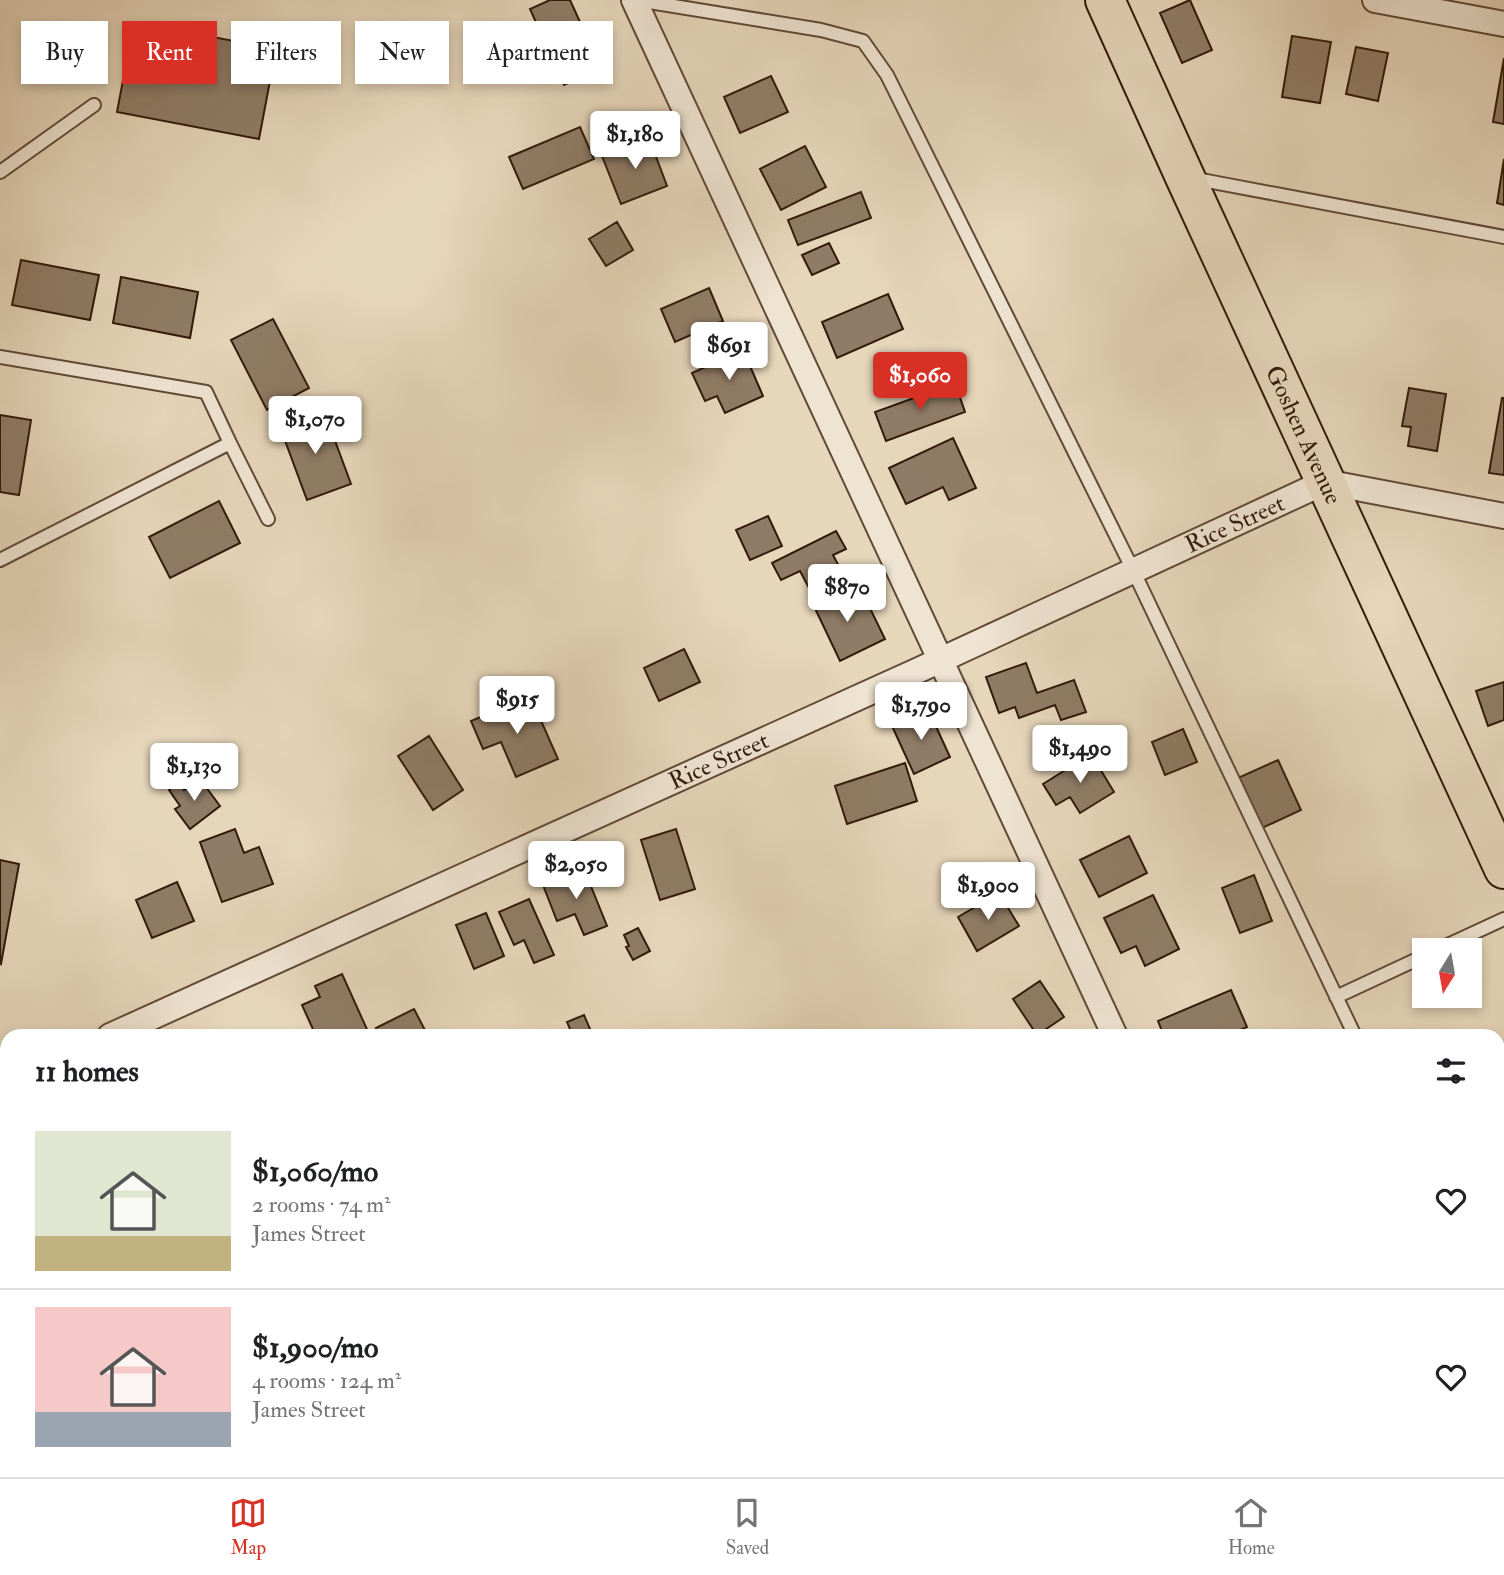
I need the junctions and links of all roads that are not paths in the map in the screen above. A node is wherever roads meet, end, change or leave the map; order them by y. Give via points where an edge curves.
1 (636, 0) edge
2 (1105, 0) edge
3 (1375, 0) edge
4 (1460, 8) edge
5 (1504, 24) edge
6 (94, 105) dead end
7 (0, 172) edge
8 (1185, 177) junction
9 (1504, 237) edge
10 (0, 357) edge
11 (229, 443) junction
12 (1325, 482) junction
13 (1504, 516) edge
14 (268, 519) dead end
15 (0, 560) edge
16 (1133, 570) junction
17 (940, 660) junction
18 (1504, 869) edge
19 (1504, 919) edge
20 (1463, 938) edge
21 (1412, 962) edge
22 (1336, 997) junction
23 (125, 1029) edge
24 (1112, 1029) edge
25 (1352, 1029) edge

1 - 16 lane via 863,41 887,75
1 - 17 street
2 - 8 main road, Goshen Avenue
3 - 4 street
4 - 5 street
6 - 7 lane
8 - 9 lane
8 - 12 main road, Goshen Avenue
10 - 11 lane via 206,392
11 - 14 lane
11 - 15 lane
12 - 13 street
12 - 16 street, Rice Street
12 - 18 main road, Goshen Avenue
16 - 17 street, Rice Street
16 - 22 lane
17 - 23 street, Rice Street
17 - 24 street
19 - 20 lane
21 - 22 lane
22 - 25 lane

